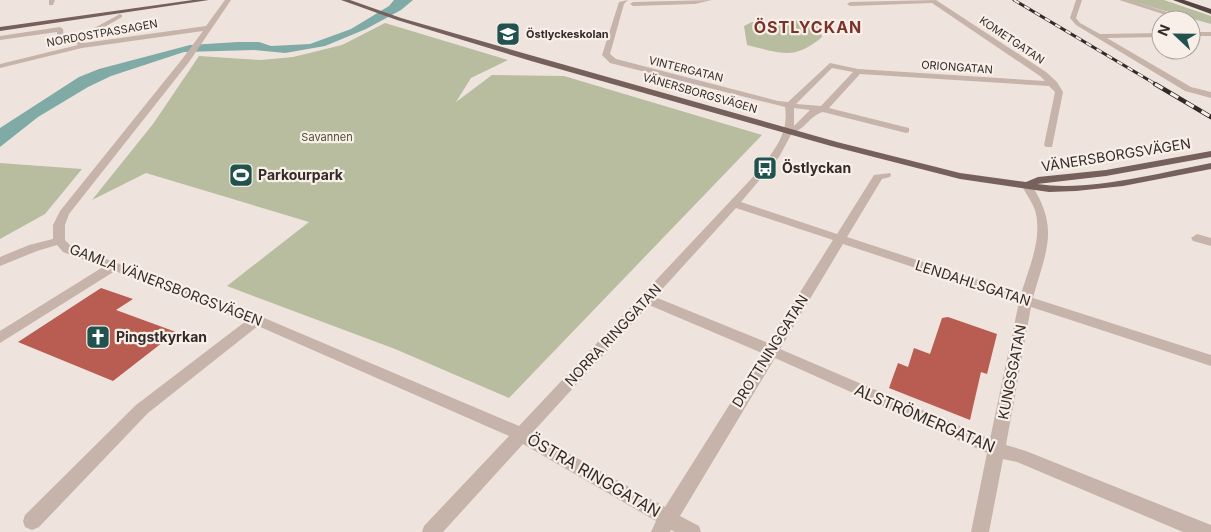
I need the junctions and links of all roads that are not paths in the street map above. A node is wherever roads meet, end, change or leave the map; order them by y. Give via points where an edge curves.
1 (179, 0) edge
2 (206, 0) edge
3 (228, 0) edge
4 (344, 0) edge
5 (354, 0) edge
6 (709, 0) edge
7 (931, 0) edge
8 (1079, 0) edge
9 (1122, 0) edge
10 (1177, 0) edge
11 (1189, 0) edge
12 (629, 2) edge
13 (850, 4) dead end
14 (370, 8) junction
15 (1211, 8) edge
16 (1156, 10) edge
17 (1211, 12) edge
18 (120, 16) dead end
19 (209, 28) junction
20 (0, 29) edge
21 (1151, 35) edge
22 (1098, 36) junction
23 (0, 38) edge
24 (80, 43) junction
25 (0, 66) edge
26 (858, 71) junction
27 (1054, 84) junction
28 (1211, 95) edge
29 (789, 106) junction
30 (822, 109) junction
31 (906, 130) dead end
32 (788, 132) junction
33 (1049, 145) dead end
34 (1211, 154) edge
35 (1211, 166) edge
36 (886, 175) dead end
37 (1027, 186) junction
38 (735, 204) junction
39 (840, 238) junction
40 (1197, 238) dead end
41 (59, 241) junction
42 (1211, 242) edge
43 (0, 262) edge
44 (114, 266) junction
45 (647, 299) junction
46 (1026, 300) junction
47 (257, 320) junction
48 (0, 338) edge
49 (770, 350) junction
50 (1211, 361) edge
51 (521, 434) junction
52 (998, 450) junction
53 (32, 521) dead end
54 (664, 525) edge
55 (431, 532) edge
56 (692, 532) edge
57 (980, 532) edge
58 (1205, 532) edge

1 - 20 main road
2 - 20 main road
3 - 19 street, GAMLA VÄNERSBORGSVÄGEN
4 - 14 main road, VÄNERSBORGSVÄGEN
5 - 14 main road, VÄNERSBORGSVÄGEN
6 - 12 street
7 - 13 street
7 - 27 street, KOMETGATAN
8 - 22 street via 1073,18
9 - 16 street
10 - 17 highway
11 - 15 highway
12 - 29 street, VINTERGATAN via 621,3 606,55 608,58
14 - 32 main road, VÄNERSBORGSVÄGEN
18 - 24 street
19 - 24 street, NORDOSTPASSAGEN
19 - 41 street, GAMLA VÄNERSBORGSVÄGEN via 64,213 59,225
21 - 22 street
22 - 28 street via 1178,83
23 - 24 street via 62,29 61,40
24 - 25 street, NORDOSTPASSAGEN
26 - 27 street, ORIONGATAN
26 - 29 street, ORIONGATAN via 830,65
26 - 30 street
27 - 33 street via 1060,97
29 - 30 street, VINTERGATAN
29 - 32 street via 792,114
30 - 31 street, VINTERGATAN
30 - 32 street via 810,113 799,128
32 - 37 main road, VÄNERSBORGSVÄGEN via 960,176
32 - 38 street, NORRA RINGGATAN via 775,155
34 - 37 main road, VÄNERSBORGSVÄGEN via 1106,173 1038,180
35 - 37 main road, VÄNERSBORGSVÄGEN via 1104,185 1061,189
36 - 39 street, DROTTNINGGATAN via 878,177
37 - 46 street, KUNGSGATAN via 1040,209 1044,226
38 - 39 street, LENDAHLSGATAN
38 - 45 street, NORRA RINGGATAN
39 - 46 street, LENDAHLSGATAN
39 - 49 street, DROTTNINGGATAN
40 - 42 street
41 - 43 street
41 - 44 street, GAMLA VÄNERSBORGSVÄGEN via 67,249
44 - 47 street, GAMLA VÄNERSBORGSVÄGEN
44 - 48 street
45 - 49 street, ALSTRÖMERGATAN
45 - 51 street, NORRA RINGGATAN
46 - 50 street, LENDAHLSGATAN
46 - 52 street, KUNGSGATAN
47 - 51 street, GAMLA VÄNERSBORGSVÄGEN
47 - 53 street via 142,409
49 - 52 street, ALSTRÖMERGATAN
49 - 54 street, DROTTNINGGATAN
51 - 54 street, ÖSTRA RINGGATAN
51 - 55 street, NORRA RINGGATAN
52 - 57 street, KUNGSGATAN
52 - 58 street, ALSTRÖMERGATAN via 1020,456
54 - 56 street, ÖSTRA RINGGATAN

